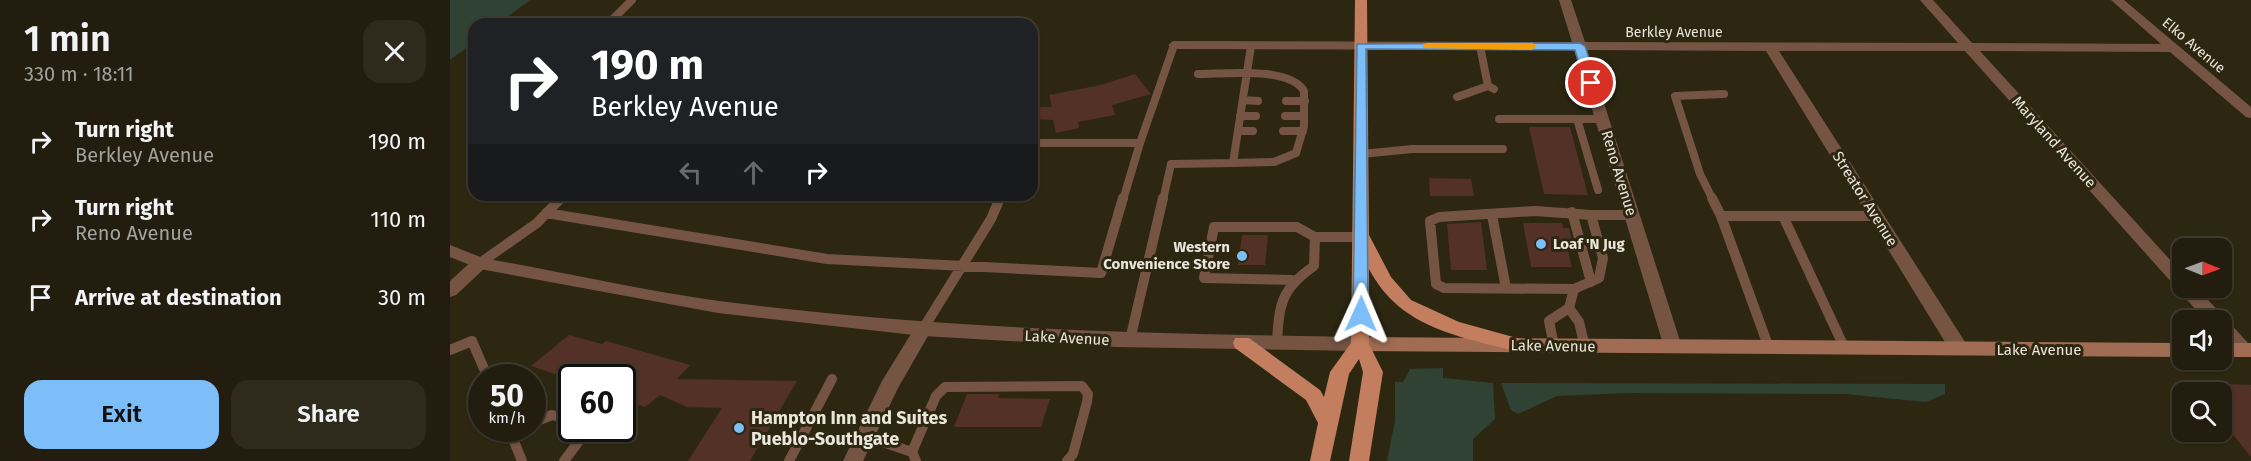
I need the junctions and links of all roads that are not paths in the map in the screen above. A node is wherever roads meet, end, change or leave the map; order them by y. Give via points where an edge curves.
1 (632, 0) edge
2 (1361, 0) edge
3 (1565, 0) edge
4 (1926, 0) edge
5 (2117, 0) edge
6 (614, 18) edge
7 (1174, 45) joint
8 (1251, 46) junction
9 (1361, 46) junction
10 (1480, 46) junction
11 (1580, 46) junction
12 (1770, 47) junction
13 (1969, 48) junction
14 (2175, 48) junction
15 (1198, 74) dead end
16 (1247, 75) junction
17 (1724, 94) dead end
18 (1457, 97) dead end
19 (1243, 100) junction
20 (1258, 101) dead end
21 (1286, 101) dead end
22 (1305, 101) junction
23 (2251, 114) edge
24 (1240, 116) junction
25 (1256, 116) dead end
26 (1284, 116) dead end
27 (1304, 116) junction
28 (1498, 119) dead end
29 (1577, 119) junction
30 (1602, 119) junction
31 (1238, 131) junction
32 (1253, 131) dead end
33 (1283, 131) dead end
34 (1303, 131) junction
35 (1038, 143) edge
36 (1140, 143) junction
37 (1503, 149) dead end
38 (1361, 154) junction
39 (1233, 163) junction
40 (1598, 190) dead end
41 (558, 201) edge
42 (998, 201) edge
43 (1572, 212) junction
44 (546, 213) junction
45 (1492, 215) junction
46 (1632, 215) junction
47 (1591, 216) junction
48 (1721, 216) junction
49 (1784, 216) junction
50 (1876, 216) junction
51 (1315, 237) junction
52 (1362, 237) junction
53 (450, 251) edge
54 (480, 263) junction
55 (962, 268) junction
56 (2172, 273) edge
57 (1292, 280) junction
58 (1591, 282) junction
59 (1506, 288) junction
60 (1574, 289) junction
61 (450, 291) edge
62 (2196, 298) edge
63 (1569, 308) junction
64 (2206, 310) edge
65 (923, 329) junction
66 (2232, 336) edge
67 (1130, 340) junction
68 (1242, 343) junction
69 (1277, 343) junction
70 (1360, 344) junction
71 (1521, 346) junction
72 (1554, 346) junction
73 (1585, 346) junction
74 (1673, 347) junction
75 (1769, 348) junction
76 (1845, 349) junction
77 (450, 350) edge
78 (1960, 350) junction
79 (2172, 350) edge
80 (2247, 350) edge
81 (482, 364) edge
82 (832, 379) dead end
83 (1330, 425) junction
84 (865, 436) junction
85 (516, 442) edge
86 (578, 442) edge
87 (914, 456) edge
88 (522, 461) edge
89 (564, 461) edge
90 (789, 461) edge
91 (853, 461) edge
92 (1067, 461) edge
93 (1320, 461) edge
94 (1359, 461) edge

1 - 6 lane
2 - 9 main road
3 - 11 street, Reno Avenue
4 - 13 street, Maryland Avenue
5 - 14 street, Elko Avenue
7 - 8 street, Berkley Avenue
7 - 36 lane
8 - 9 street, Berkley Avenue
8 - 16 lane
9 - 10 street, Berkley Avenue
9 - 38 main road
10 - 11 street, Berkley Avenue
10 - 18 lane via 1491,87
11 - 12 street, Berkley Avenue
11 - 30 street, Reno Avenue
12 - 13 street, Berkley Avenue
12 - 50 street, Streator Avenue
13 - 14 street, Berkley Avenue
13 - 56 street, Maryland Avenue
14 - 23 street, Elko Avenue
15 - 16 lane
16 - 19 lane
16 - 22 lane via 1297,82
17 - 48 lane via 1676,96 1700,174
19 - 20 lane
19 - 24 lane
21 - 22 lane
22 - 27 lane
24 - 25 lane
24 - 31 lane
26 - 27 lane
27 - 34 lane
28 - 29 lane
29 - 30 lane
29 - 40 lane
30 - 46 street, Reno Avenue
31 - 32 lane
31 - 39 lane
33 - 34 lane
34 - 39 lane via 1302,147 1286,159
35 - 36 lane
36 - 55 lane via 1101,273
37 - 38 lane via 1413,148
38 - 52 main road
39 - 67 lane via 1170,164
41 - 44 lane
42 - 55 lane
43 - 45 lane
43 - 47 lane
43 - 58 lane
44 - 54 lane
44 - 55 lane via 827,259
45 - 59 lane
45 - 59 lane via 1439,217 1430,221 1436,284 1444,288
46 - 47 lane
46 - 74 street, Reno Avenue
47 - 58 lane via 1603,258 1599,278
48 - 49 lane
48 - 75 lane
49 - 50 lane
49 - 76 lane
50 - 78 street, Streator Avenue
51 - 52 lane
51 - 57 lane via 1314,266
51 - 57 lane via 1297,227 1214,226 1204,278
52 - 70 main road
52 - 71 main road via 1388,286 1402,303 1438,321
53 - 54 street
54 - 61 street
54 - 65 street, Lake Avenue via 718,307
55 - 65 lane
57 - 69 lane via 1278,304
58 - 60 lane
59 - 60 lane
60 - 63 lane
62 - 64 street
63 - 72 lane via 1549,321
63 - 73 lane via 1579,322
65 - 67 street, Lake Avenue
65 - 84 street
66 - 80 street
67 - 68 street, Lake Avenue
68 - 69 street, Lake Avenue
68 - 83 main road via 1313,395
69 - 70 street, Lake Avenue
70 - 71 main road, Lake Avenue
70 - 83 main road via 1340,372
70 - 94 main road via 1373,372
71 - 72 main road, Lake Avenue
72 - 73 main road, Lake Avenue
73 - 74 main road, Lake Avenue
74 - 75 main road, Lake Avenue
75 - 76 main road, Lake Avenue
76 - 78 main road, Lake Avenue
77 - 81 lane via 472,341
78 - 79 main road, Lake Avenue
82 - 90 lane
83 - 93 main road
84 - 87 lane
84 - 91 street
85 - 88 lane
86 - 89 lane
87 - 92 lane via 936,396 945,387 1082,386 1088,394 1087,402 1073,454

